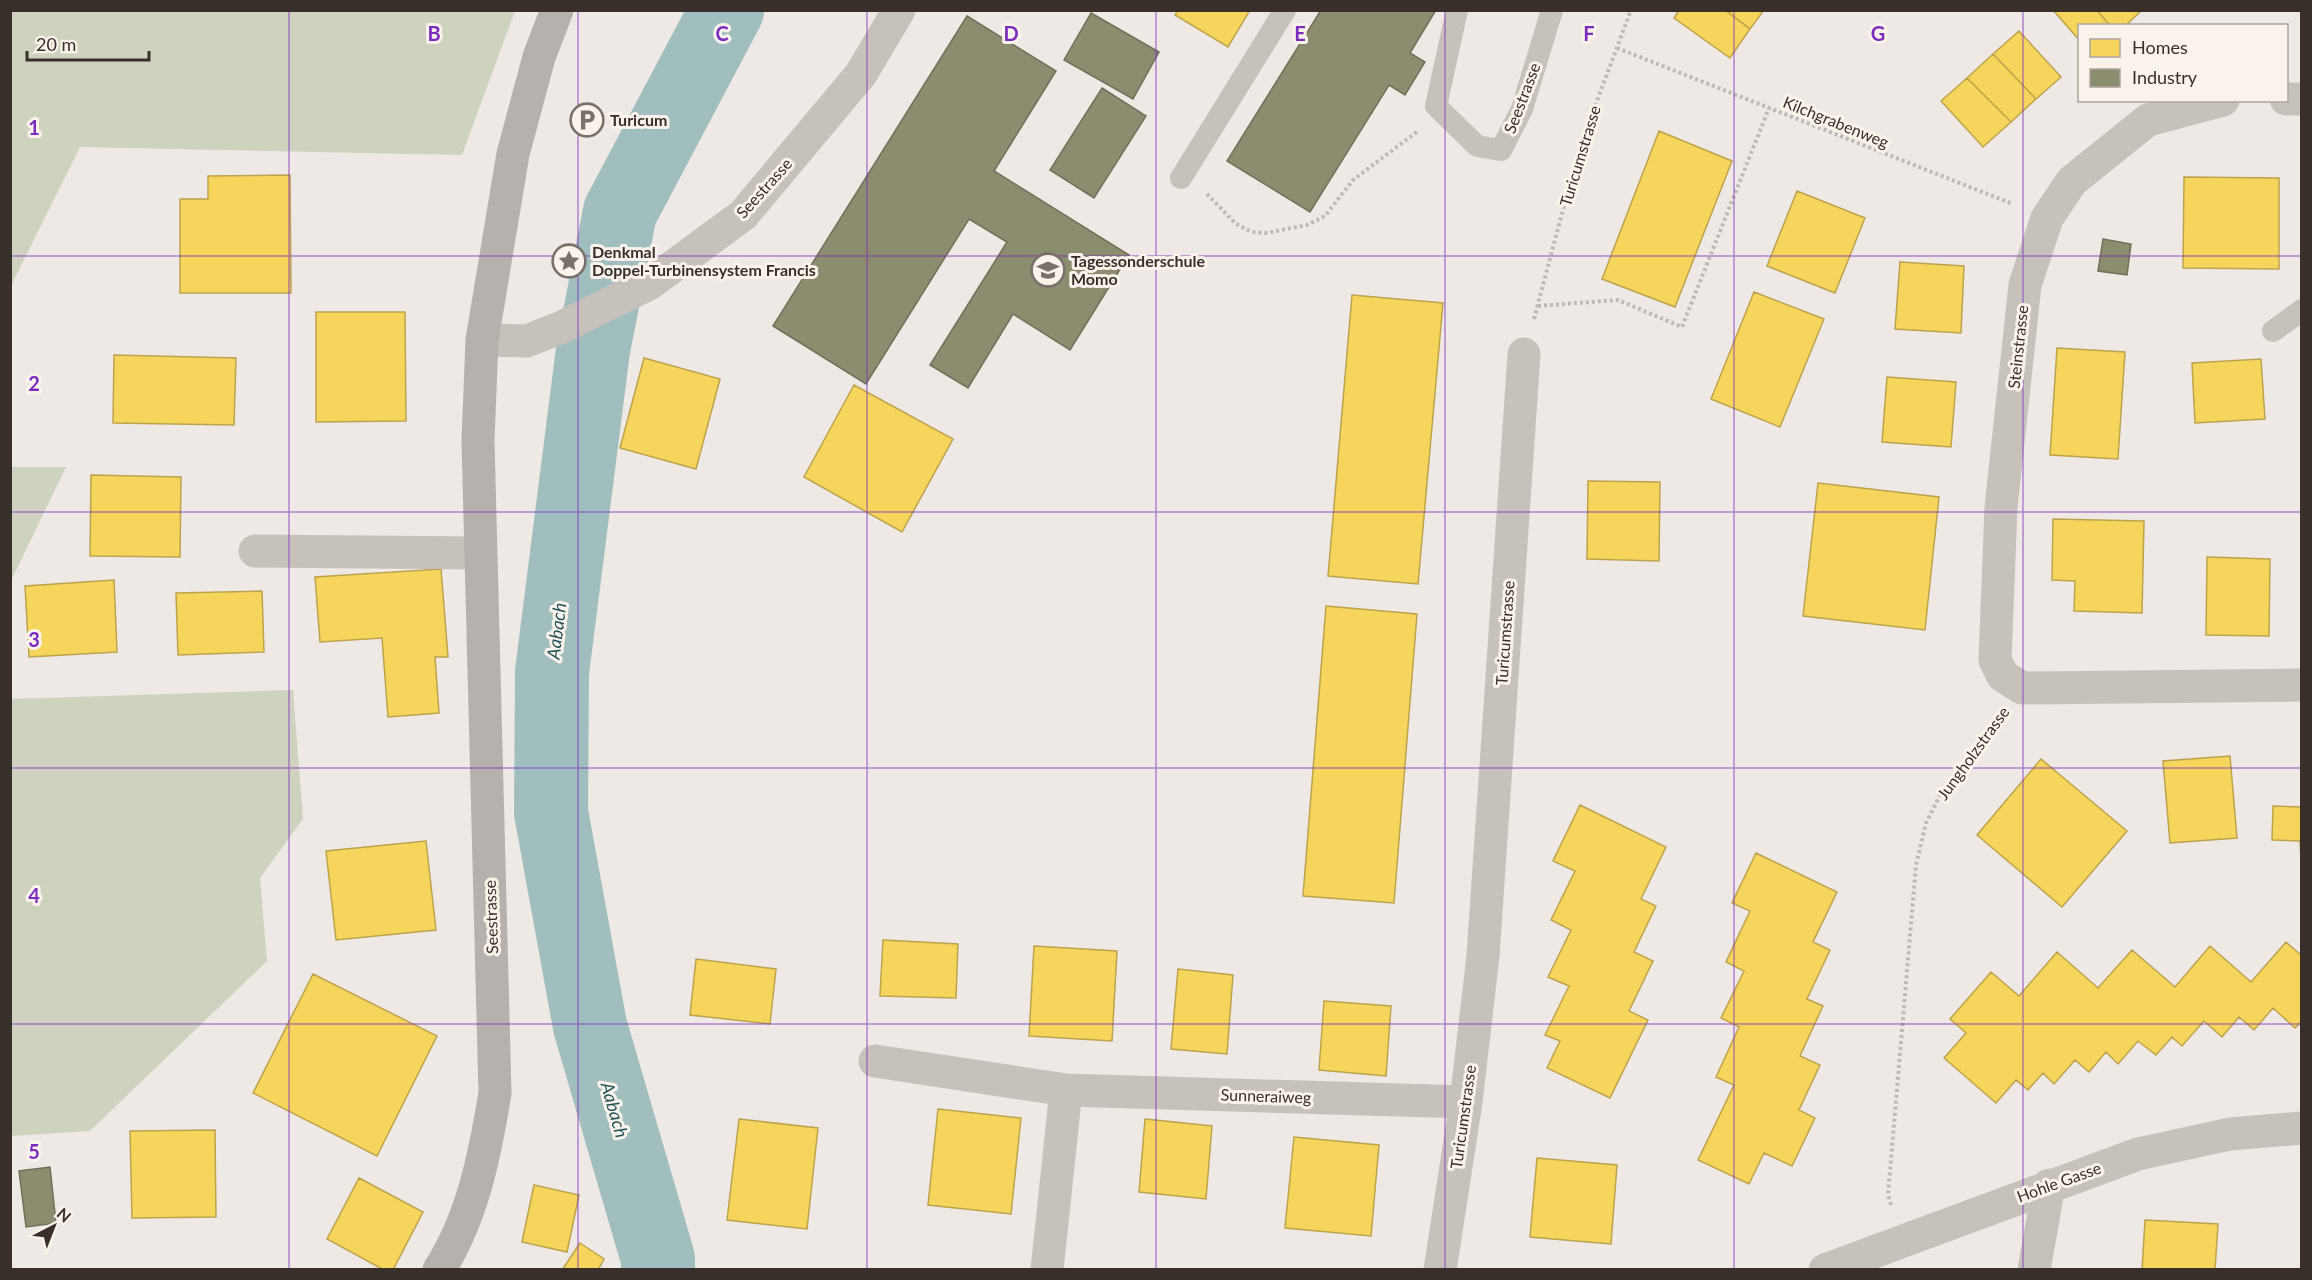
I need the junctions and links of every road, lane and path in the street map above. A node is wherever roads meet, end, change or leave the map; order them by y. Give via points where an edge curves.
1 (557, 10) edge
2 (899, 10) edge
3 (1284, 10) edge
4 (1457, 10) edge
5 (1552, 10) edge
6 (1631, 10) edge
7 (1617, 48) junction
8 (2216, 102) edge
9 (1769, 108) junction
10 (1443, 113) junction
11 (1181, 178) joint
12 (2047, 218) junction
13 (1538, 306) junction
14 (2301, 310) edge
15 (2273, 331) dead end
16 (482, 340) junction
17 (1524, 354) joint
18 (255, 551) dead end
19 (480, 554) junction
20 (2301, 685) edge
21 (2022, 688) junction
22 (875, 1061) dead end
23 (1066, 1090) junction
24 (1466, 1102) junction
25 (2301, 1128) edge
26 (2049, 1185) junction
27 (1902, 1240) junction
28 (439, 1269) edge
29 (1047, 1269) edge
30 (1440, 1269) edge
31 (1825, 1269) edge
32 (2034, 1269) edge

1 - 16 street, Seestrasse via 539,57 513,154
2 - 16 street, Seestrasse via 861,74 743,215 650,284 562,327 527,341
3 - 11 lane
4 - 10 lane via 1436,106
5 - 10 lane, Seestrasse via 1522,109 1501,150 1477,146
6 - 7 path, Turicumstrasse
7 - 9 path, Kilchgrabenweg
7 - 13 path, Turicumstrasse via 1579,149
8 - 12 street, Steinstrasse via 2148,120 2072,181
9 - 12 path, Kilchgrabenweg
9 - 13 path via 1682,327 1618,300
10 - 11 path via 1353,180 1325,216 1307,225 1252,232 1236,224 1201,189
12 - 21 street, Steinstrasse via 2025,285 2001,507 1995,660 2004,676
13 - 17 path, Turicumstrasse
14 - 15 lane
16 - 19 street, Seestrasse via 478,441
17 - 24 street, Turicumstrasse via 1483,956
18 - 19 street
19 - 28 street, Seestrasse via 495,1093 482,1169 449,1255
20 - 21 street
21 - 27 path, Jungholzstrasse via 1941,791 1926,823 1916,865 1888,1195
22 - 23 street, Sunneraiweg
23 - 24 street, Sunneraiweg
23 - 29 street
24 - 30 street, Turicumstrasse
25 - 26 street, Hohle Gasse via 2230,1134 2138,1154
26 - 27 street, Hohle Gasse
26 - 32 street
27 - 31 street, Hohle Gasse

